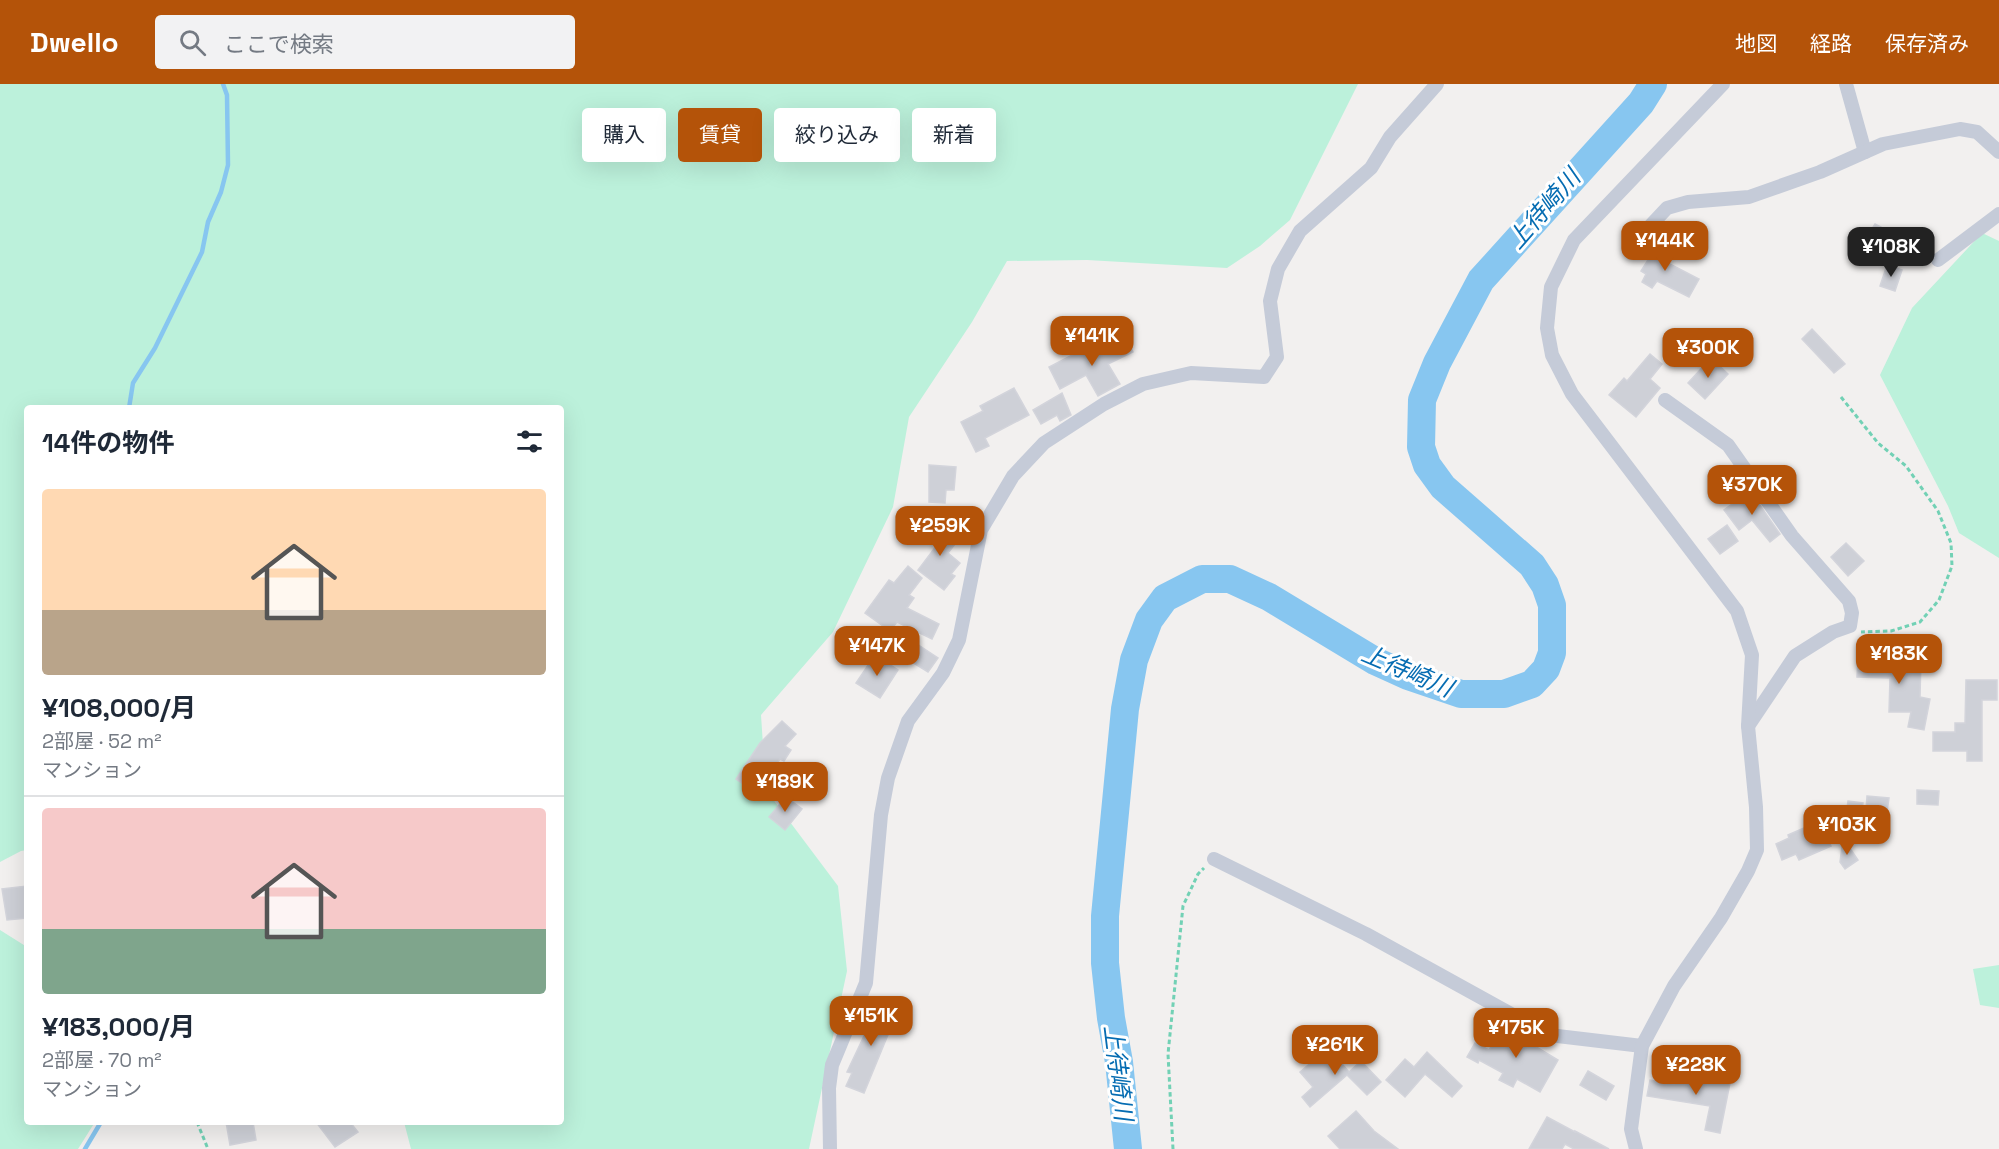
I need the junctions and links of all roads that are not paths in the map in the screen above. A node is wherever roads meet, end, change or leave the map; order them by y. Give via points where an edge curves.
1 (1437, 84) edge
2 (1846, 84) edge
3 (1724, 85) edge
4 (1865, 152) junction
5 (1999, 152) edge
6 (1999, 214) edge
7 (1636, 241) dead end
8 (1938, 260) dead end
9 (1665, 400) dead end
10 (1748, 726) junction
11 (1215, 859) road end
12 (1642, 1046) junction
13 (830, 1149) edge
14 (1636, 1149) edge

1 - 13 street via 1390,137 1371,168 1300,231 1278,269 1272,290 1277,357 1264,377 1191,373 1143,384 1104,404 1044,443 1013,476 981,530 959,640 942,673 908,721 888,778 881,815 866,983 830,1076
2 - 4 street
3 - 10 street via 1574,240 1551,287 1547,328 1552,355 1572,394 1737,611 1752,655
4 - 5 street via 1883,144 1960,129 1977,132
4 - 7 street via 1749,197 1688,202 1667,208
6 - 8 street
9 - 10 street via 1728,445 1792,536 1849,601 1850,626 1795,656
10 - 12 street via 1757,850 1721,918 1674,986
11 - 12 street via 1366,934 1549,1035
12 - 14 street via 1631,1129

